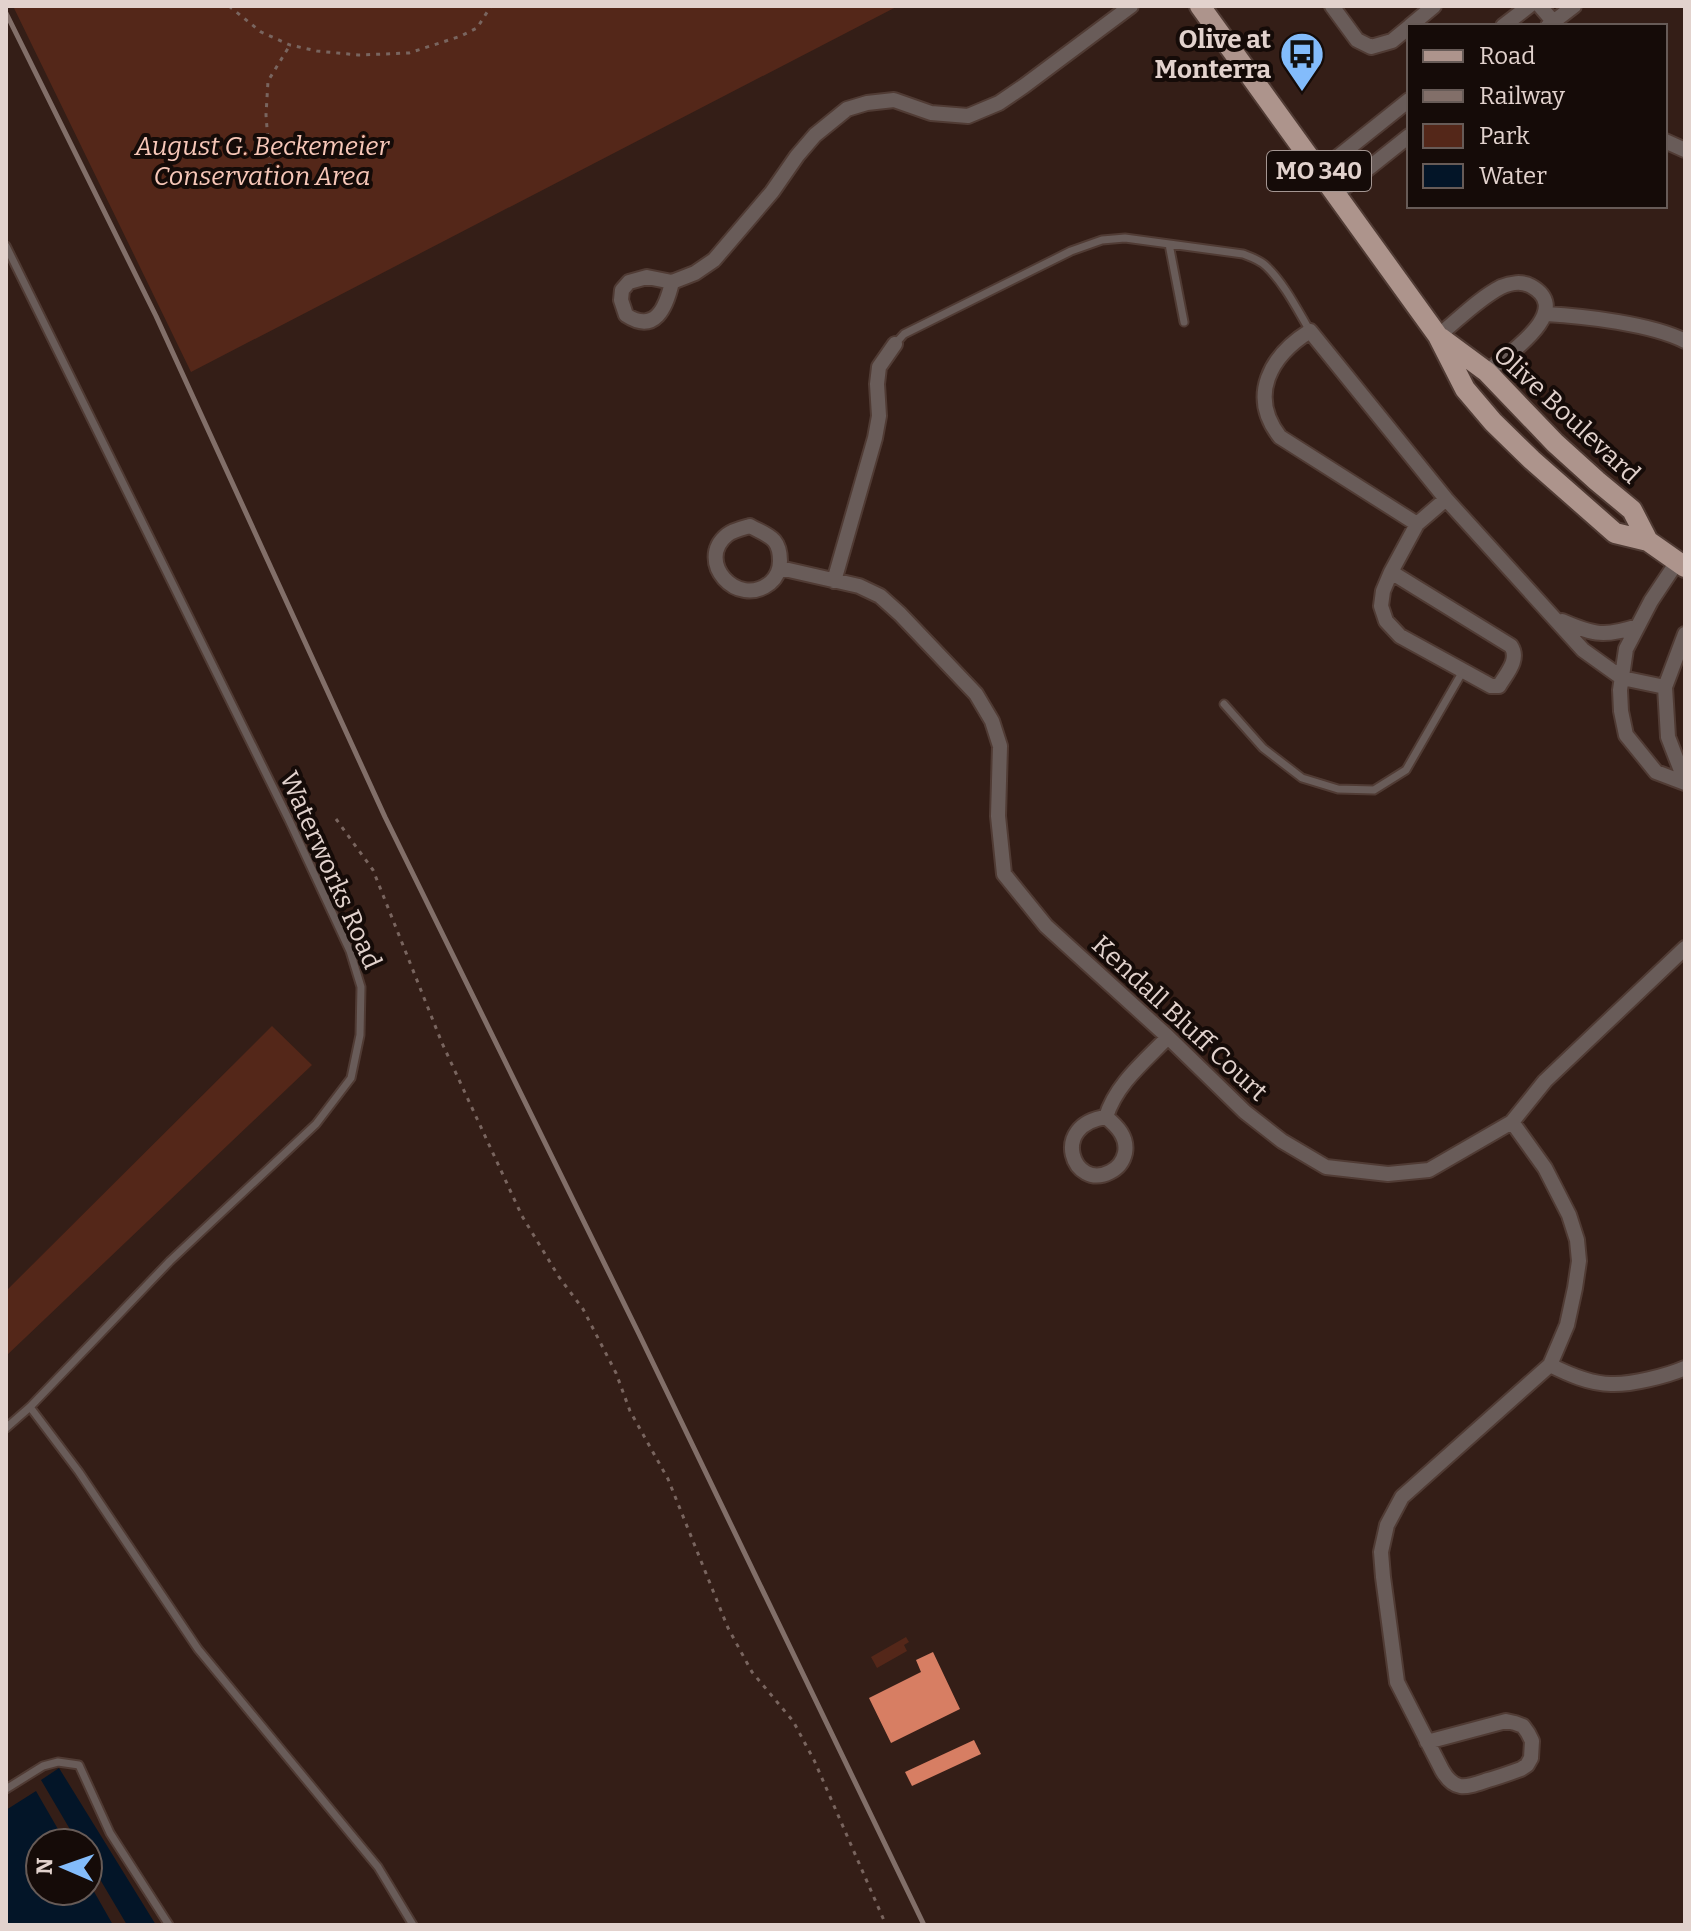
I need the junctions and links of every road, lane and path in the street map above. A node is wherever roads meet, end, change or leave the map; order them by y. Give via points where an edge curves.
1 (229, 6) edge
2 (491, 6) edge
3 (1131, 6) edge
4 (1200, 6) edge
5 (1332, 6) edge
6 (1434, 6) edge
7 (1529, 6) edge
8 (1540, 6) edge
9 (1574, 6) edge
10 (1412, 24) edge
11 (1506, 24) edge
12 (1552, 24) edge
13 (1554, 24) edge
14 (1407, 28) edge
15 (290, 45) junction
16 (1407, 102) edge
17 (1407, 138) edge
18 (270, 167) dead end
19 (1319, 172) junction
20 (1335, 195) junction
21 (1169, 244) junction
22 (6, 246) edge
23 (672, 282) dead end
24 (1546, 314) junction
25 (1184, 322) dead end
26 (1310, 331) junction
27 (1438, 336) junction
28 (1685, 341) edge
29 (895, 344) joint
30 (1487, 372) junction
31 (1446, 499) junction
32 (1417, 524) junction
33 (1648, 541) junction
34 (1681, 564) edge
35 (780, 568) junction
36 (1391, 572) junction
37 (834, 581) junction
38 (1557, 618) junction
39 (1638, 626) junction
40 (1685, 634) edge
41 (1463, 671) junction
42 (1622, 678) junction
43 (1665, 687) junction
44 (1224, 704) dead end
45 (1685, 782) edge
46 (336, 819) dead end
47 (1685, 948) edge
48 (1168, 1037) junction
49 (1106, 1117) dead end
50 (1512, 1122) junction
51 (1550, 1365) junction
52 (1685, 1368) edge
53 (30, 1407) junction
54 (6, 1428) edge
55 (1427, 1742) junction
56 (6, 1789) edge
57 (169, 1925) edge
58 (413, 1925) edge
59 (886, 1925) edge

1 - 15 path via 261,32
2 - 15 path via 477,28 409,53 358,55
3 - 23 street via 999,103 968,116 931,113 894,100 847,109 815,135 714,260
4 - 19 main road, Olive Boulevard / MO 340
5 - 14 street via 1357,40 1371,47 1392,41
6 - 10 street
7 - 11 street
8 - 12 street
9 - 13 street
15 - 18 path via 268,81
16 - 19 street
17 - 20 street
19 - 20 main road, Olive Boulevard / MO 340
20 - 27 main road, Olive Boulevard / MO 340
21 - 25 lane
21 - 26 lane via 1258,260
21 - 29 lane via 1125,238 1071,251 904,334
22 - 53 lane, Waterworks Road via 289,820 350,951 361,987 360,1035 351,1078 316,1124 170,1261
24 - 27 street via 1539,293 1515,283 1502,287
24 - 28 street via 1649,329
24 - 30 street
26 - 31 street
26 - 32 street via 1286,349 1265,384 1272,426 1280,437
27 - 30 main road, Olive Boulevard / MO 340
27 - 33 main road, Olive Boulevard / MO 340 via 1465,389 1493,422 1615,533
29 - 37 street via 879,367 875,438
30 - 33 main road, Olive Boulevard / MO 340 via 1555,443 1632,510
31 - 32 street
31 - 38 street
32 - 36 street
33 - 34 main road, Olive Boulevard / MO 340
34 - 39 street
35 - 35 street via 776,543 750,526 725,536 715,556 719,573 740,590 766,586
35 - 37 street, Kendall Bluff Court
36 - 41 street via 1381,606 1386,621 1400,636
36 - 41 street via 1515,652 1499,686
37 - 48 street, Kendall Bluff Court via 880,596 976,694 1000,746 998,816 1004,874 1046,926
38 - 39 street via 1597,634
38 - 42 street via 1583,650
39 - 42 street via 1626,649
40 - 43 street
41 - 44 lane via 1406,770 1374,790 1338,789 1302,778 1263,748
42 - 43 street
42 - 45 street via 1626,735 1656,772
43 - 45 street via 1668,737
46 - 59 path via 373,870 442,1043 522,1216 583,1309 616,1373 630,1411 668,1479 728,1628 814,1760
47 - 50 street, Kendall Bluff Court via 1545,1081
48 - 49 street via 1122,1084
48 - 50 street, Kendall Bluff Court via 1245,1112 1326,1167 1388,1174 1429,1170
50 - 51 street via 1545,1168 1577,1240 1575,1288
51 - 52 street via 1610,1385
51 - 55 street via 1402,1497 1387,1525 1381,1552 1397,1682
53 - 54 lane, Waterworks Road
53 - 58 lane via 198,1649 378,1867
55 - 55 street via 1506,1721 1523,1726 1533,1750 1521,1769 1461,1787 1447,1779
56 - 57 lane via 43,1766 79,1765 110,1833

